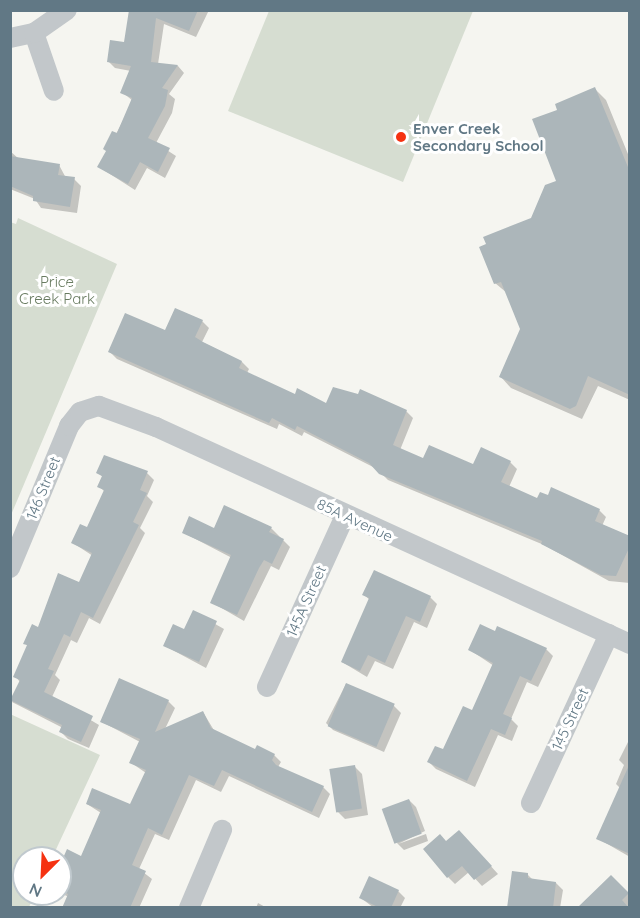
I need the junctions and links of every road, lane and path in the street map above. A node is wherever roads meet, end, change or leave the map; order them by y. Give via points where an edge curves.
1 (67, 10) edge
2 (34, 33) junction
3 (10, 38) edge
4 (54, 91) dead end
5 (80, 412) joint
6 (345, 516) junction
7 (10, 568) edge
8 (609, 634) junction
9 (630, 644) edge
10 (267, 687) dead end
11 (531, 803) dead end
12 (222, 830) dead end
13 (189, 908) edge

1 - 2 street
2 - 3 street
2 - 4 street
5 - 6 street, 85A Avenue via 99,406 124,415
5 - 7 street, 146 Street via 69,426
6 - 8 street, 85A Avenue
6 - 10 street, 145A Street
8 - 9 street, 85A Avenue
8 - 11 street, 145 Street
12 - 13 street

